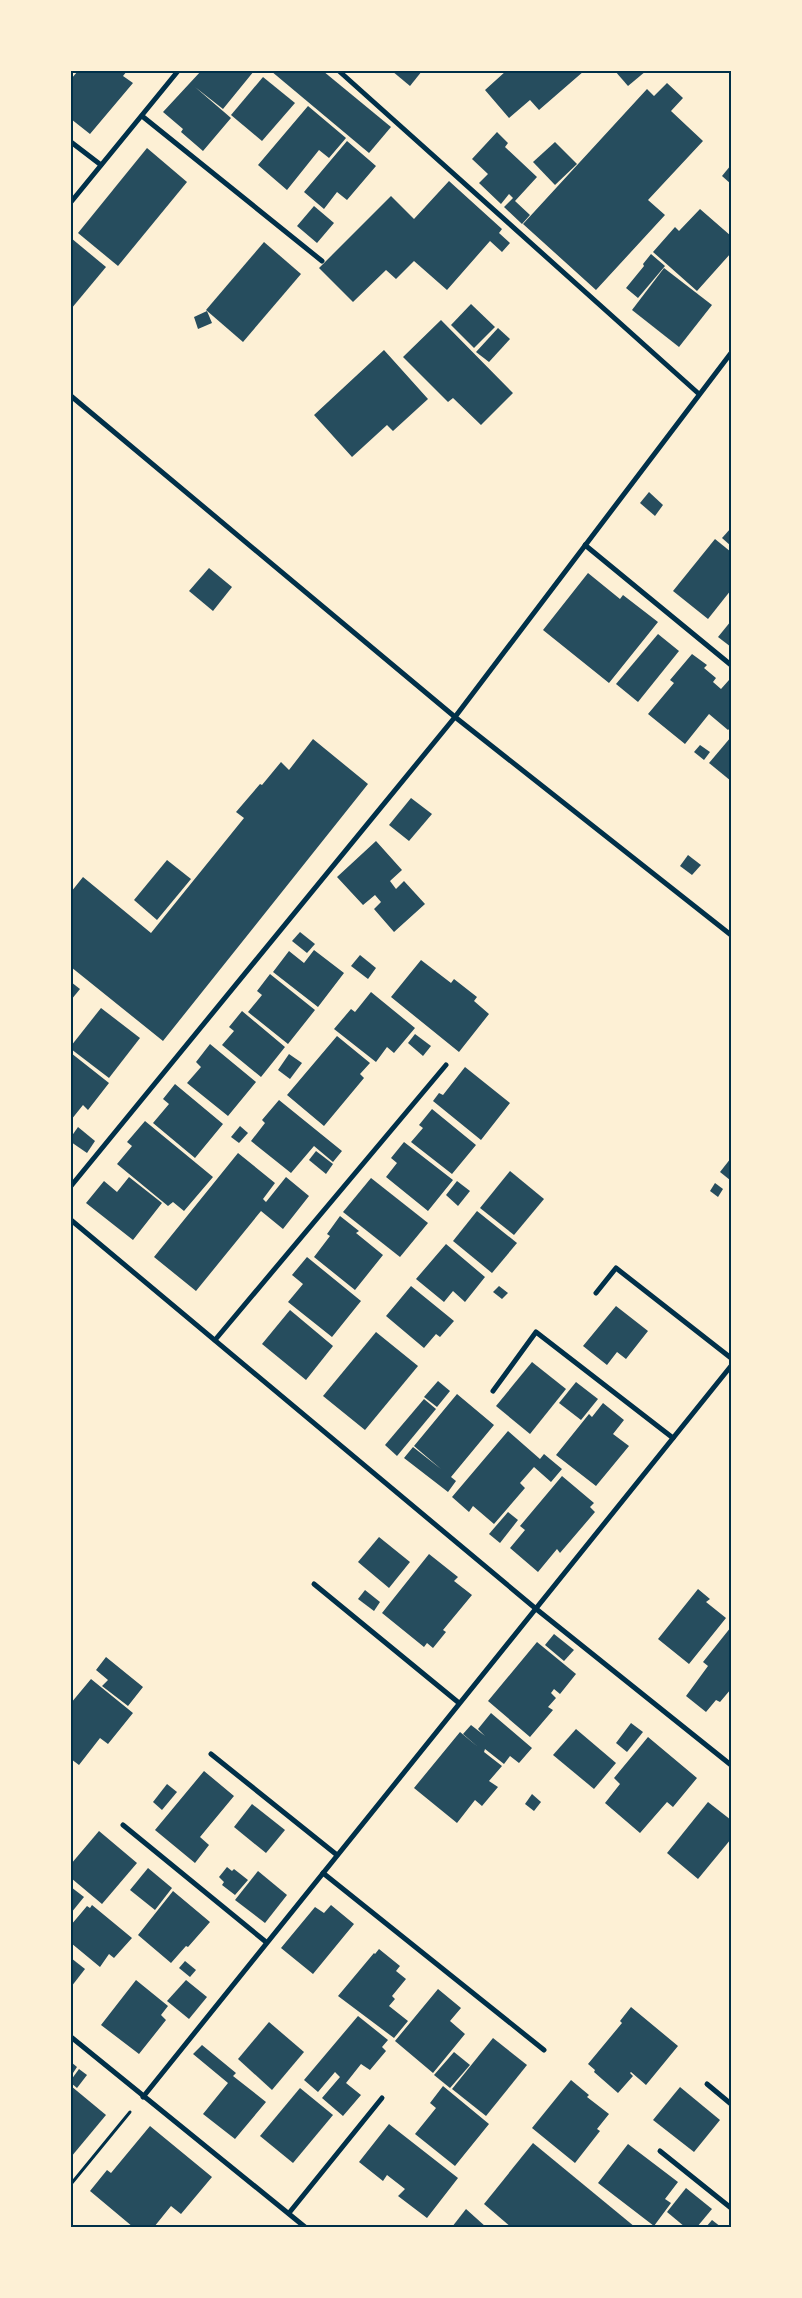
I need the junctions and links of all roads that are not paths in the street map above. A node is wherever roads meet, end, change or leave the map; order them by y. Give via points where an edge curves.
1 (178, 71) edge
2 (339, 71) edge
3 (142, 116) junction
4 (71, 142) edge
5 (101, 165) junction
6 (71, 202) edge
7 (322, 262) dead end
8 (731, 353) edge
9 (699, 394) junction
10 (71, 396) edge
11 (585, 545) junction
12 (731, 665) edge
13 (455, 717) junction
14 (731, 935) edge
15 (446, 1065) dead end
16 (71, 1186) edge
17 (71, 1220) edge
18 (596, 1293) dead end
19 (215, 1340) junction
20 (731, 1358) edge
21 (731, 1366) edge
22 (492, 1390) dead end
23 (673, 1438) junction
24 (314, 1584) dead end
25 (535, 1608) junction
26 (459, 1703) junction
27 (211, 1754) dead end
28 (731, 1765) edge
29 (123, 1825) dead end
30 (337, 1855) junction
31 (323, 1873) junction
32 (266, 1942) junction
33 (71, 2038) edge
34 (544, 2050) dead end
35 (706, 2084) dead end
36 (143, 2096) junction
37 (382, 2098) dead end
38 (731, 2104) edge
39 (660, 2151) dead end
40 (731, 2208) edge
41 (289, 2213) junction
42 (306, 2227) edge

1 - 3 street
2 - 9 street
3 - 5 street
3 - 7 street
4 - 5 street
5 - 6 street
8 - 9 street
9 - 11 street
10 - 13 street
11 - 12 street
11 - 13 street
13 - 14 street
13 - 16 street
15 - 19 street
17 - 19 street
18 - 20 street via 616,1268
19 - 25 street
21 - 23 street
22 - 23 street via 536,1332
23 - 25 street
24 - 26 street
25 - 26 street
25 - 28 street
26 - 30 street
27 - 30 street
29 - 32 street
30 - 31 street
31 - 32 street
31 - 34 street
32 - 36 street
33 - 36 street
35 - 38 street
36 - 41 street
37 - 41 street
39 - 40 street
41 - 42 street

